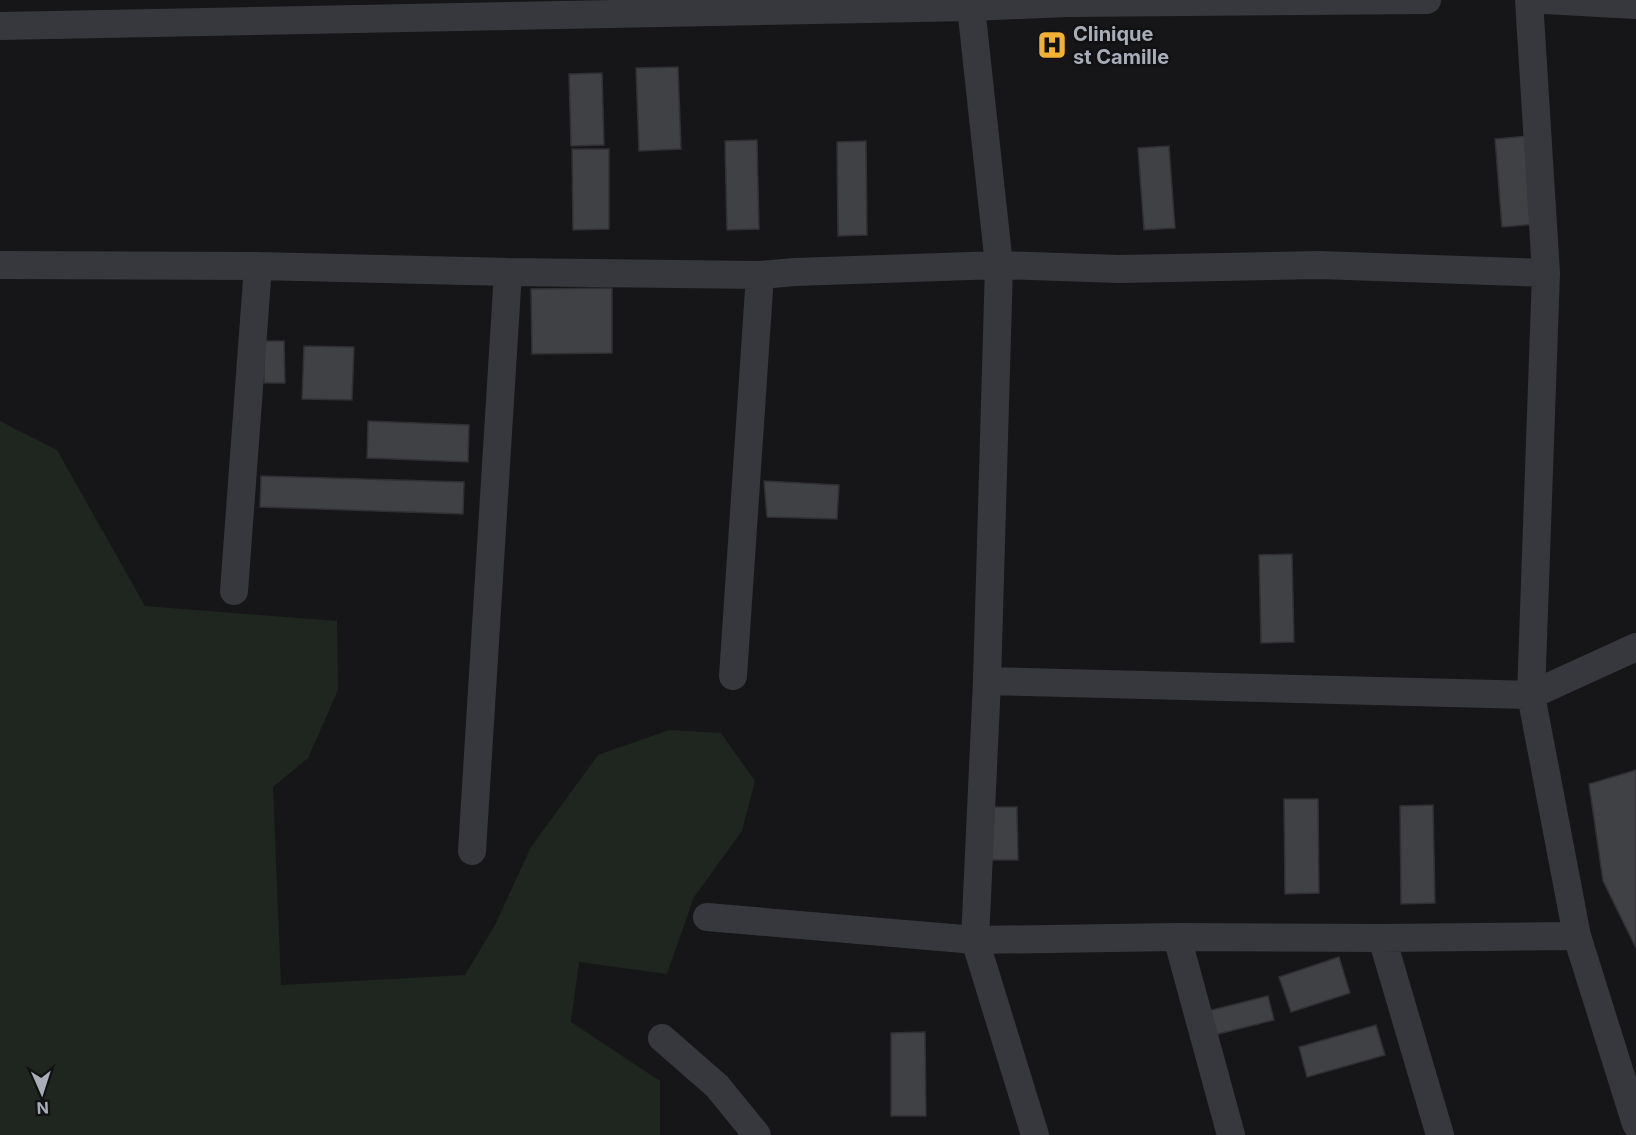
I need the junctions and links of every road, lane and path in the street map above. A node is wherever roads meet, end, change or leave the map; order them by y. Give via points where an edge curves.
1 (1427, 0) edge
2 (1529, 0) edge
3 (1545, 0) edge
4 (1636, 5) edge
5 (971, 7) junction
6 (0, 26) edge
7 (0, 265) edge
8 (999, 265) junction
9 (258, 266) junction
10 (508, 272) junction
11 (1546, 273) junction
12 (759, 275) junction
13 (234, 591) dead end
14 (1636, 647) edge
15 (733, 676) dead end
16 (987, 681) junction
17 (1531, 695) junction
18 (472, 852) dead end
19 (707, 917) dead end
20 (1577, 936) junction
21 (1177, 937) junction
22 (1382, 938) junction
23 (975, 940) junction
24 (662, 1038) dead end
25 (1636, 1124) edge
26 (757, 1135) edge
27 (1035, 1135) edge
28 (1231, 1135) edge
29 (1440, 1135) edge

1 - 5 street
2 - 11 street
3 - 4 street
5 - 6 street
5 - 8 street
7 - 9 street
8 - 11 street via 1119,269 1319,265
8 - 12 street
8 - 16 street
9 - 10 street
9 - 13 street
10 - 12 street
10 - 18 street
11 - 17 street
12 - 15 street
14 - 17 street
16 - 17 street
16 - 23 street
17 - 20 street
19 - 23 street
20 - 22 street
20 - 25 street
21 - 22 street
21 - 23 street
21 - 28 street
22 - 29 street
23 - 27 street
24 - 26 street via 717,1086

